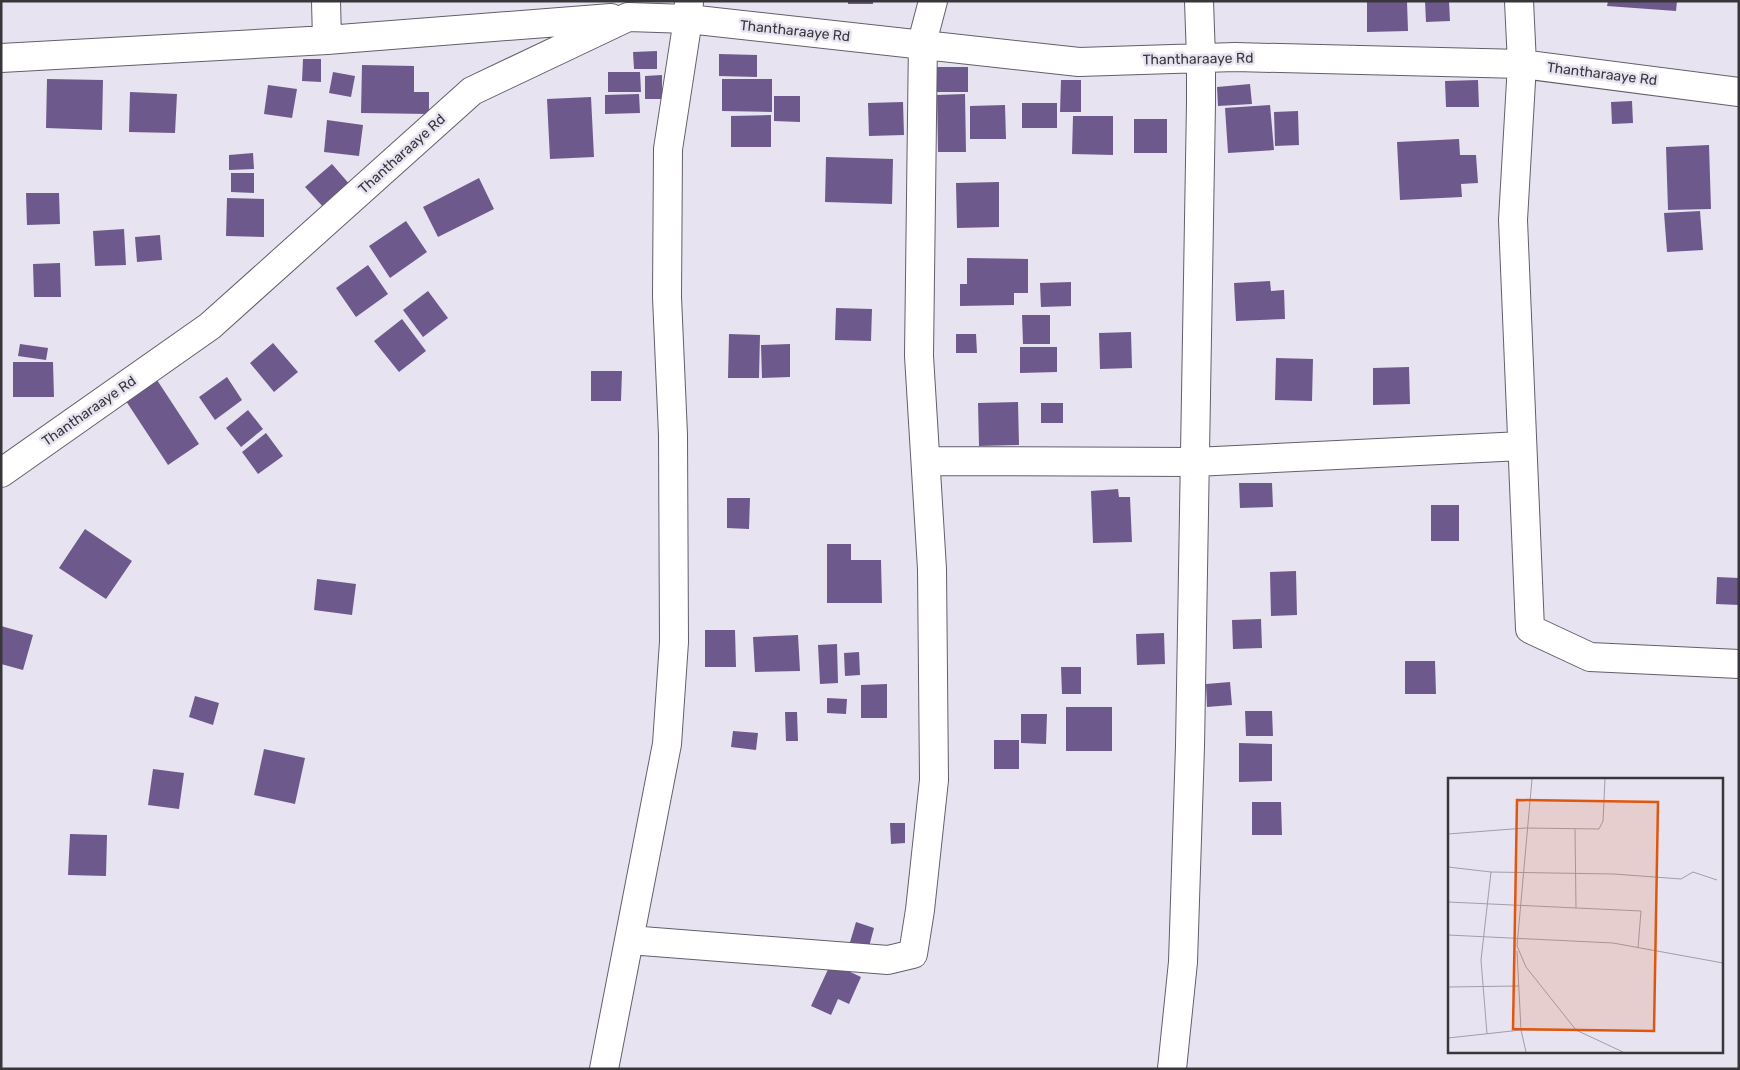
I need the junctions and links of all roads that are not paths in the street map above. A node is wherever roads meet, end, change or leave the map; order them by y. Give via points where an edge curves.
1 (326, 1) edge
2 (934, 1) edge
3 (1199, 1) edge
4 (1519, 1) edge
5 (689, 10) edge
6 (628, 17) junction
7 (327, 40) junction
8 (923, 45) junction
9 (1, 58) edge
10 (1202, 58) junction
11 (1522, 64) junction
12 (1739, 92) edge
13 (1522, 446) junction
14 (926, 462) junction
15 (1195, 462) junction
16 (1, 473) edge
17 (1739, 664) edge
18 (629, 940) junction
19 (604, 1069) edge
20 (1172, 1069) edge

1 - 7 street
2 - 8 street
3 - 10 street
4 - 11 street
5 - 6 street, Thantharaaye Rd
5 - 8 street, Thantharaaye Rd
5 - 18 street via 668,149 667,297 673,435 674,642 667,744
6 - 7 street
6 - 16 street, Thantharaaye Rd via 472,91 210,326
7 - 9 street
8 - 10 street, Thantharaaye Rd via 1079,62
8 - 14 street via 920,356
10 - 11 street, Thantharaaye Rd
10 - 15 street
11 - 12 street, Thantharaaye Rd
11 - 13 street via 1513,220
13 - 15 street
13 - 17 street via 1530,629 1590,657
14 - 15 street
14 - 18 street via 932,569 934,780 913,954 888,960
15 - 20 street via 1183,962
18 - 19 street

